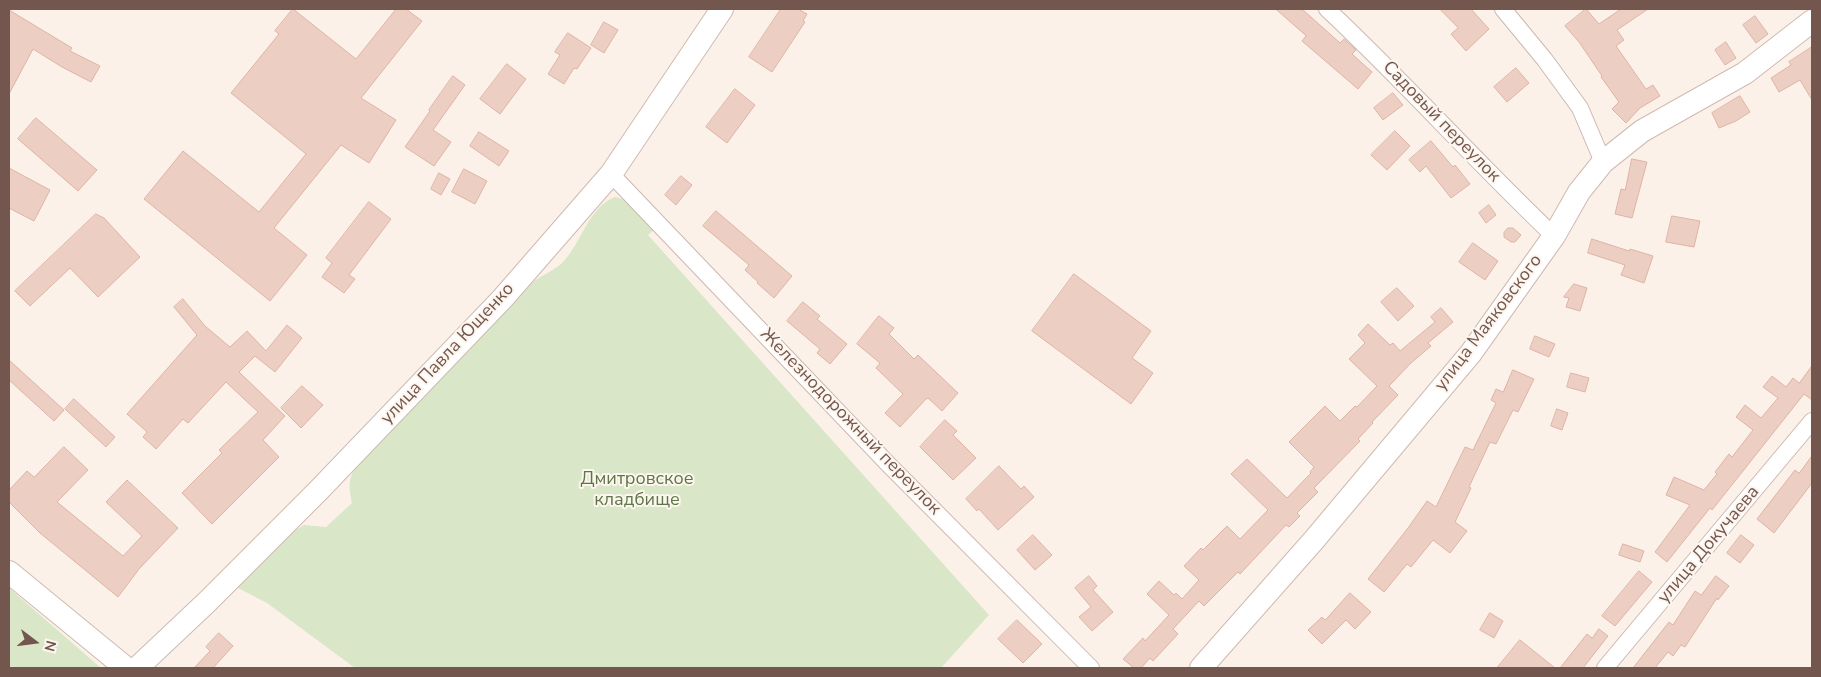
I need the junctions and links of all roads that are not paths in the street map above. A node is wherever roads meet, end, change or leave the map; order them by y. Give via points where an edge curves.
1 (722, 9) edge
2 (1327, 9) edge
3 (1502, 9) edge
4 (1812, 21) edge
5 (1603, 162) junction
6 (611, 174) junction
7 (1554, 236) junction
8 (1812, 421) edge
9 (9, 572) edge
10 (126, 668) edge
11 (137, 668) edge
12 (1091, 668) edge
13 (1201, 668) edge
14 (1605, 668) edge

1 - 6 street, улица Павла Ющенко
2 - 7 street, Садовый переулок via 1378,56
3 - 5 street via 1580,108
4 - 5 street, улица Маяковского via 1745,72 1642,131
5 - 7 street, улица Маяковского via 1579,192
6 - 11 street, улица Павла Ющенко via 503,298 318,491
6 - 12 street, Железнодорожный переулок via 889,465
7 - 13 street, улица Маяковского via 1471,353
8 - 14 street, улица Докучаева
9 - 10 street

